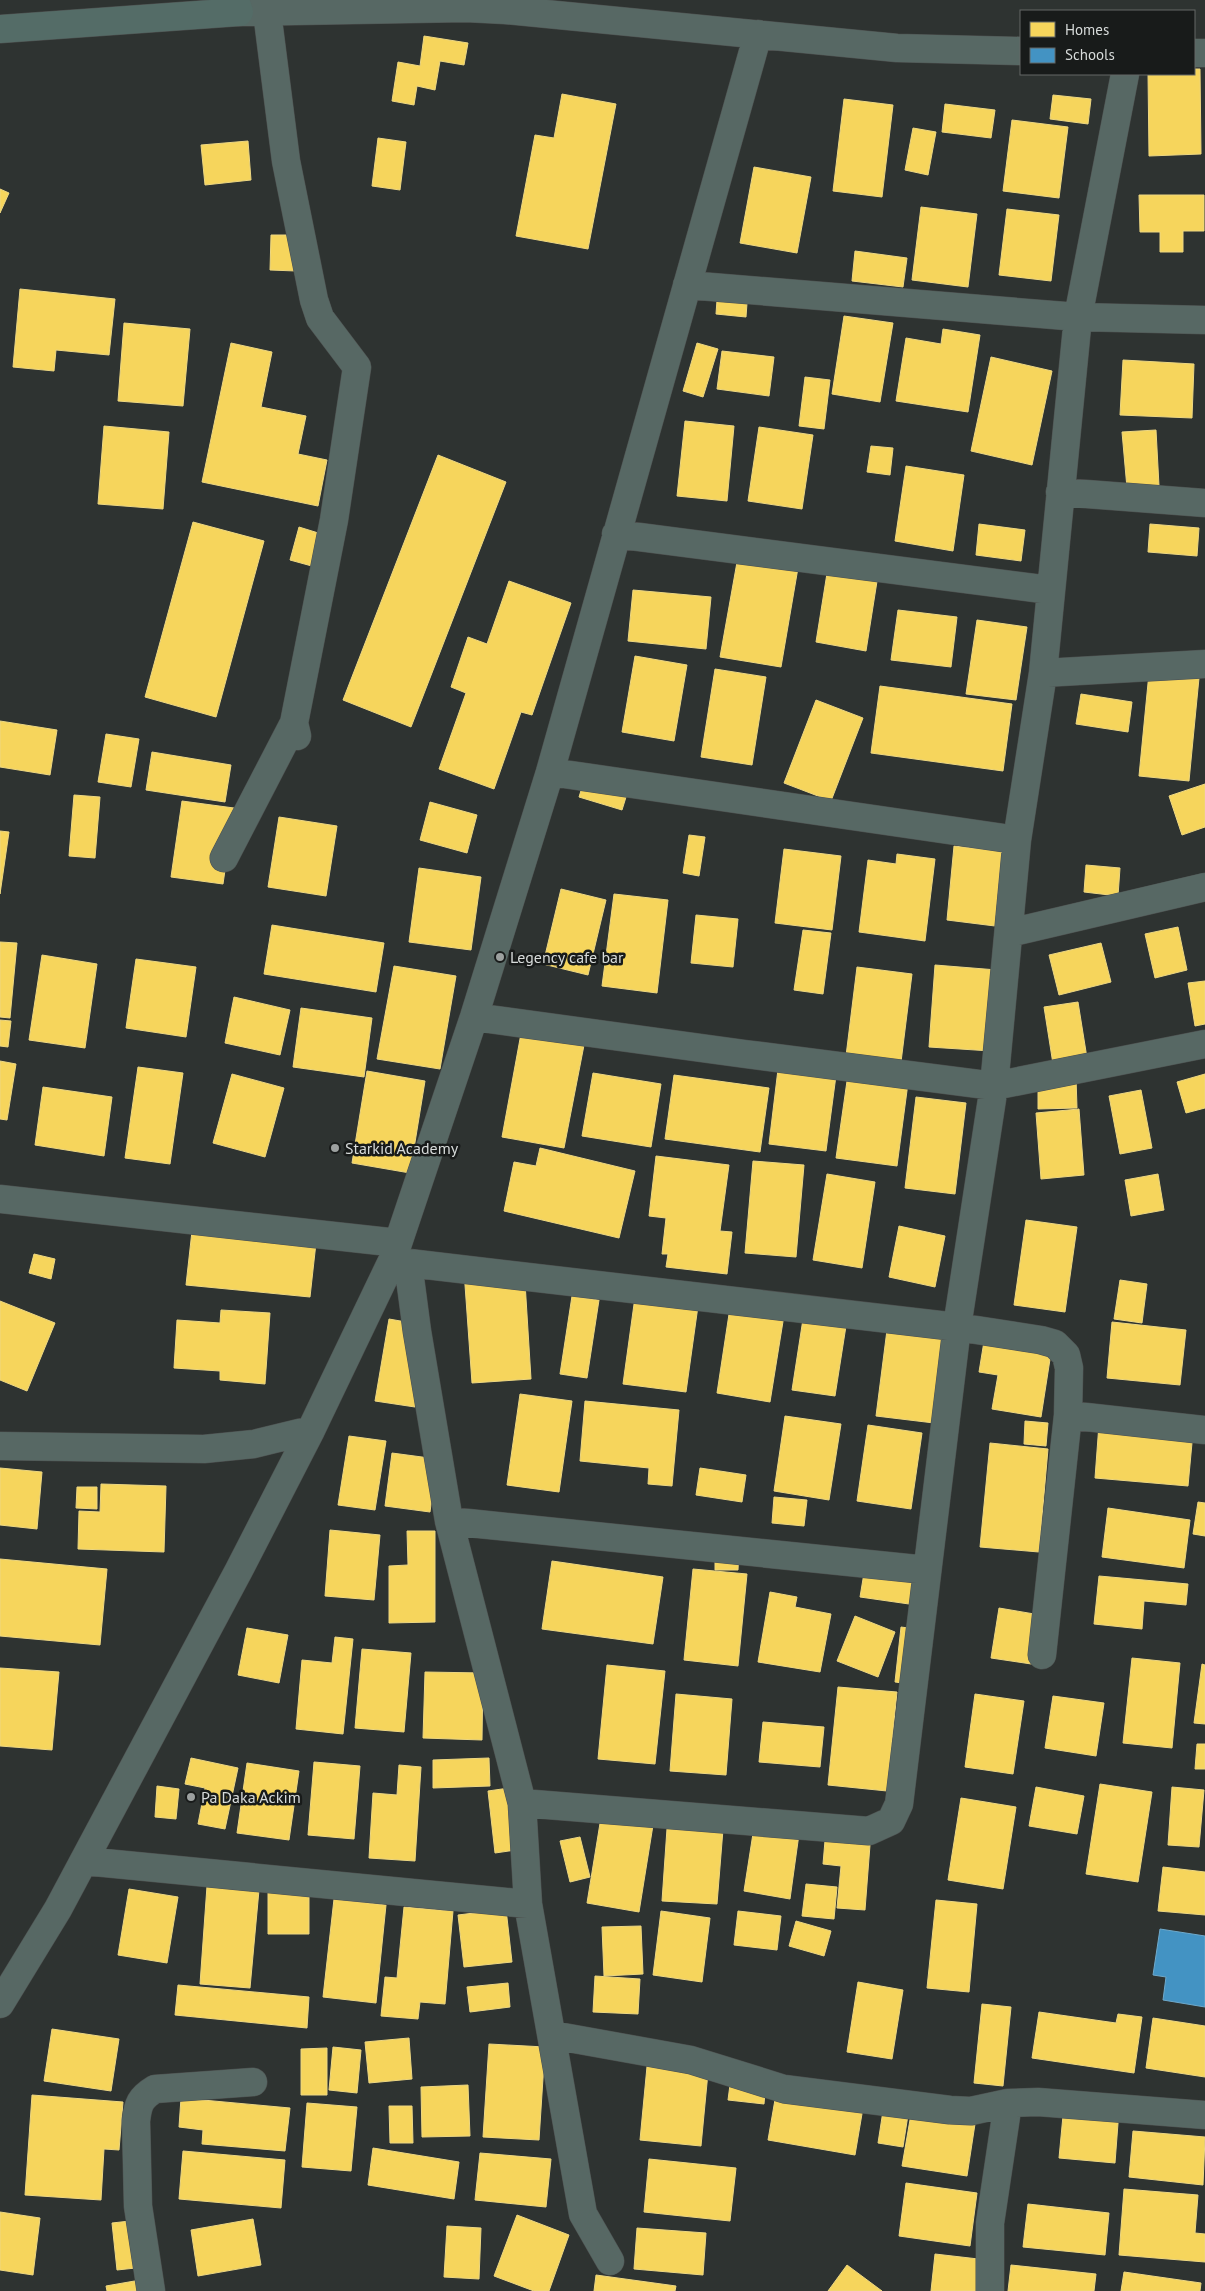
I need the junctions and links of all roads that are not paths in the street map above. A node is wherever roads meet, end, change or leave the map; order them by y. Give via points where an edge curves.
1 (237, 6) edge
2 (267, 12) junction
3 (0, 29) edge
4 (758, 34) junction
5 (1020, 51) edge
6 (1125, 75) edge
7 (687, 285) junction
8 (1078, 317) junction
9 (1205, 320) edge
10 (1060, 492) junction
11 (1205, 503) edge
12 (616, 534) junction
13 (1050, 590) junction
14 (1205, 664) edge
15 (1043, 673) junction
16 (550, 772) junction
17 (1017, 840) junction
18 (224, 858) dead end
19 (1205, 887) edge
20 (1009, 933) junction
21 (474, 1017) junction
22 (1205, 1044) edge
23 (994, 1086) junction
24 (0, 1199) edge
25 (400, 1256) junction
26 (957, 1327) junction
27 (1068, 1415) junction
28 (310, 1430) junction
29 (1205, 1430) edge
30 (254, 1444) junction
31 (0, 1446) edge
32 (288, 1473) junction
33 (449, 1521) junction
34 (927, 1570) junction
35 (1042, 1655) dead end
36 (522, 1802) junction
37 (84, 1861) junction
38 (528, 1904) junction
39 (11, 1971) edge
40 (0, 2004) edge
41 (552, 2036) junction
42 (253, 2082) dead end
43 (1008, 2103) junction
44 (1205, 2115) edge
45 (610, 2261) dead end
46 (151, 2291) edge
47 (990, 2291) edge

1 - 2 street
1 - 3 street
2 - 4 street via 486,9
2 - 18 street via 286,161 314,300 320,318 357,367 334,520 296,730
4 - 5 street via 896,48
4 - 7 street
6 - 8 street
7 - 8 street
7 - 12 street
8 - 9 street
8 - 10 street
10 - 11 street
10 - 13 street
12 - 13 street
12 - 16 street
13 - 15 street
14 - 15 street
15 - 17 street
16 - 17 street
16 - 21 street
17 - 20 street
19 - 20 street
20 - 23 street
21 - 23 street
21 - 25 street
22 - 23 street
23 - 26 street
24 - 25 street
25 - 26 street
25 - 28 street
25 - 33 street via 418,1331
26 - 27 street via 1055,1344 1066,1355 1069,1368
26 - 34 street
27 - 29 street
27 - 35 street
28 - 30 street
28 - 32 street
30 - 31 street via 204,1449
30 - 32 street
32 - 37 street
33 - 34 street
33 - 36 street
34 - 36 street via 899,1804 891,1822 869,1831 855,1831
36 - 38 street
37 - 38 street
37 - 39 street via 58,1909
38 - 41 street
39 - 40 street
41 - 43 street via 691,2060 784,2089 950,2110 971,2111
41 - 45 street via 583,2214
42 - 46 street via 155,2089 144,2096 138,2108 138,2206
43 - 44 street via 1038,2102
43 - 47 street via 990,2223

